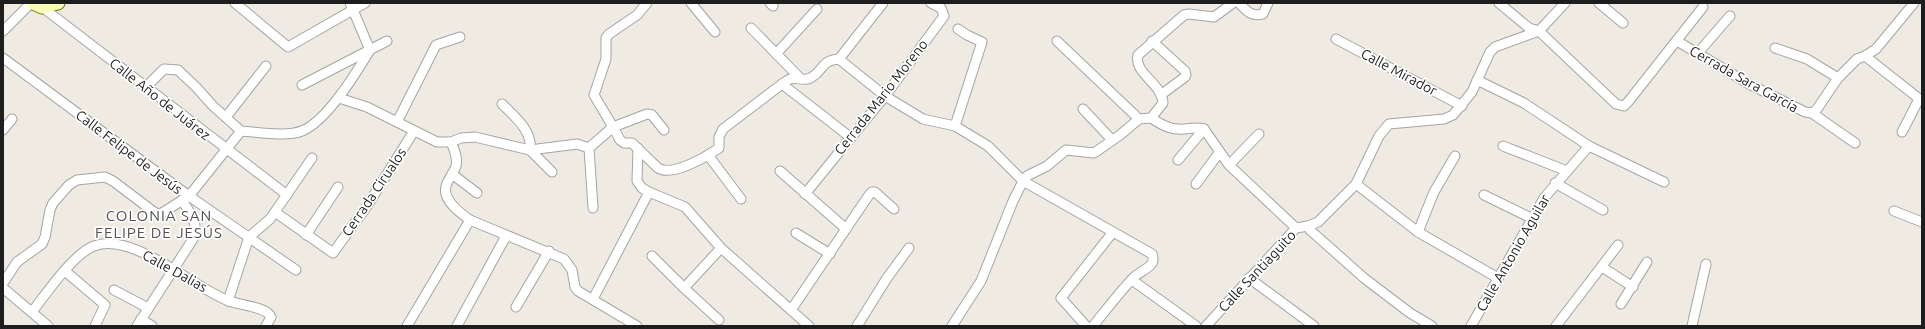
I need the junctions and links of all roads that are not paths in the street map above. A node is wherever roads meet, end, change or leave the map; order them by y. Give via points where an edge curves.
1 (58, 3) edge
2 (235, 3) edge
3 (365, 3) edge
4 (647, 3) edge
5 (691, 3) edge
6 (883, 3) edge
7 (931, 3) edge
8 (1233, 3) edge
9 (1239, 3) edge
10 (1268, 3) edge
11 (1499, 3) edge
12 (1565, 3) edge
13 (1600, 3) edge
14 (1914, 3) edge
15 (36, 4) edge
16 (351, 6) edge
17 (1703, 6) dead end
18 (817, 9) dead end
19 (1730, 16) dead end
20 (1623, 23) dead end
21 (751, 28) dead end
22 (958, 29) dead end
23 (3, 31) edge
24 (1539, 31) junction
25 (715, 32) dead end
26 (460, 37) dead end
27 (1336, 39) dead end
28 (387, 41) dead end
29 (1057, 41) dead end
30 (1152, 41) junction
31 (1676, 41) junction
32 (1775, 48) dead end
33 (370, 50) junction
34 (776, 54) junction
35 (1697, 54) junction
36 (1865, 56) junction
37 (3, 58) edge
38 (839, 59) junction
39 (266, 66) dead end
40 (800, 78) junction
41 (1838, 78) junction
42 (1477, 80) junction
43 (782, 84) junction
44 (302, 85) dead end
45 (146, 87) junction
46 (1162, 94) junction
47 (885, 96) junction
48 (339, 98) junction
49 (1921, 100) edge
50 (502, 104) dead end
51 (1462, 106) junction
52 (1083, 109) dead end
53 (1812, 113) junction
54 (226, 117) junction
55 (1151, 118) junction
56 (12, 119) dead end
57 (1139, 119) junction
58 (397, 122) junction
59 (955, 126) junction
60 (613, 127) junction
61 (1204, 129) junction
62 (3, 130) edge
63 (664, 130) dead end
64 (241, 131) junction
65 (414, 131) junction
66 (1902, 132) dead end
67 (1259, 134) dead end
68 (850, 137) junction
69 (1112, 140) junction
70 (451, 142) junction
71 (1855, 143) dead end
72 (1503, 146) dead end
73 (1590, 146) junction
74 (589, 148) junction
75 (638, 148) junction
76 (227, 150) junction
77 (530, 150) junction
78 (1219, 153) junction
79 (708, 156) junction
80 (1455, 156) dead end
81 (312, 158) dead end
82 (1178, 160) dead end
83 (1229, 165) junction
84 (780, 171) dead end
85 (1567, 171) junction
86 (552, 172) dead end
87 (452, 174) junction
88 (1023, 181) junction
89 (1664, 182) dead end
90 (1555, 183) junction
91 (1196, 184) dead end
92 (1356, 184) junction
93 (338, 187) dead end
94 (649, 192) junction
95 (477, 193) dead end
96 (804, 194) junction
97 (287, 195) junction
98 (1484, 195) dead end
99 (185, 198) junction
100 (741, 199) dead end
101 (593, 208) dead end
102 (894, 209) dead end
103 (1603, 210) dead end
104 (1894, 211) dead end
105 (275, 212) junction
106 (1531, 218) junction
107 (470, 220) junction
108 (1922, 222) edge
109 (1308, 226) junction
110 (845, 228) junction
111 (1296, 228) junction
112 (1113, 232) junction
113 (1418, 232) junction
114 (796, 233) dead end
115 (306, 235) junction
116 (506, 236) junction
117 (249, 237) junction
118 (1618, 246) dead end
119 (721, 248) junction
120 (909, 248) dead end
121 (549, 252) junction
122 (830, 254) junction
123 (652, 256) dead end
124 (1647, 262) dead end
125 (1706, 264) dead end
126 (1602, 267) junction
127 (173, 270) junction
128 (296, 270) dead end
129 (65, 271) junction
130 (1249, 278) junction
131 (1498, 278) junction
132 (1132, 280) junction
133 (3, 283) edge
134 (1632, 287) junction
135 (3, 288) edge
136 (684, 288) junction
137 (114, 290) dead end
138 (593, 299) junction
139 (228, 301) junction
140 (1621, 304) dead end
141 (148, 308) junction
142 (516, 308) dead end
143 (791, 310) junction
144 (32, 312) junction
145 (719, 320) dead end
146 (139, 323) edge
147 (48, 326) edge
148 (96, 326) edge
149 (152, 326) edge
150 (266, 326) edge
151 (407, 326) edge
152 (457, 326) edge
153 (637, 326) edge
154 (809, 326) edge
155 (857, 326) edge
156 (952, 326) edge
157 (1086, 326) edge
158 (1093, 326) edge
159 (1196, 326) edge
160 (1206, 326) edge
161 (1314, 326) edge
162 (1432, 326) edge
163 (1471, 326) edge
164 (1556, 326) edge
165 (1692, 326) edge

1 - 15 street
2 - 16 street via 288,47
3 - 16 street
4 - 60 street via 637,15 606,38 606,59 594,95
5 - 25 street
6 - 38 street
7 - 47 street, Cerrada Mario Moreno via 941,8 944,16
8 - 30 street via 1214,17 1184,15
9 - 10 street via 1249,14 1256,16 1263,14
11 - 24 street via 1529,28
12 - 24 street, Calle Santiaguito
13 - 20 street
14 - 36 street via 1876,49
15 - 23 street
15 - 45 street, Calle Año de Juárez
16 - 33 street
17 - 31 street, Cerrada Sara García
18 - 34 street
19 - 35 street
21 - 34 street
22 - 59 street via 982,42
24 - 31 street, Cerrada Sara García via 1616,104 1624,106
24 - 42 street, Calle Santiaguito via 1495,47
26 - 58 street via 436,45
27 - 51 street, Calle Mirador
28 - 33 street
29 - 57 street
30 - 46 street via 1138,55 1137,62
30 - 46 street via 1186,74
31 - 35 street, Cerrada Sara García
32 - 41 street via 1807,59
33 - 44 street
33 - 48 street
34 - 40 street
35 - 53 street, Cerrada Sara García via 1749,84 1805,112
36 - 41 street via 1857,59
36 - 49 street
37 - 99 street, Calle Felipe de Jesús
38 - 40 street via 829,60 812,77
38 - 47 street
39 - 54 street
40 - 43 street via 790,79
41 - 53 street
42 - 51 street, Calle Santiaguito
42 - 73 street via 1524,103
43 - 68 street
43 - 79 street via 723,129 719,137 719,148
45 - 54 street via 164,69 178,70
45 - 76 street, Calle Año de Juárez
46 - 55 street via 1162,103
47 - 59 street via 923,119
47 - 68 street, Cerrada Mario Moreno
48 - 58 street via 367,107
48 - 64 street via 302,131 287,134
49 - 66 street
50 - 77 street via 523,126 531,144
51 - 92 street, Calle Santiaguito via 1444,119 1389,124 1379,136
52 - 69 street
53 - 71 street, Cerrada Sara García
54 - 64 street
55 - 57 street
55 - 61 street via 1168,128
56 - 62 street
57 - 69 street
58 - 65 street
59 - 88 street via 988,146
60 - 63 street via 647,114 652,115
60 - 74 street
60 - 75 street via 620,140 632,143
61 - 78 street
61 - 82 street
64 - 76 street
65 - 70 street via 437,142
65 - 115 street, Cerrada Cirualos via 367,206 333,253
67 - 83 street
68 - 96 street, Cerrada Mario Moreno
69 - 88 street via 1094,153 1066,150
70 - 77 street via 460,138 476,137
70 - 87 street via 456,156 456,166
72 - 85 street
73 - 85 street, Calle Antonio Aguilar
73 - 89 street
74 - 77 street via 577,144
74 - 101 street
75 - 79 street via 663,171
75 - 94 street via 637,182
76 - 97 street, Calle Año de Juárez
76 - 99 street
77 - 86 street
78 - 83 street
78 - 91 street
79 - 100 street
80 - 113 street via 1434,192
81 - 97 street
83 - 111 street
84 - 96 street
85 - 90 street, Calle Antonio Aguilar
87 - 95 street
87 - 107 street via 445,187 447,199
88 - 112 street
88 - 156 street via 981,281
90 - 103 street
90 - 106 street, Calle Antonio Aguilar
92 - 109 street, Calle Santiaguito via 1318,222
92 - 113 street
93 - 115 street
94 - 119 street via 685,207
94 - 138 street
96 - 110 street
97 - 105 street
98 - 106 street
99 - 117 street, Calle Felipe de Jesús
99 - 127 street via 196,228 193,239
99 - 133 street via 158,214 113,181 105,178 77,180 53,203 42,244 17,262
102 - 110 street via 872,192
104 - 108 street
105 - 115 street
105 - 117 street
106 - 131 street, Calle Antonio Aguilar
107 - 116 street
107 - 151 street
109 - 111 street, Calle Santiaguito
109 - 162 street via 1364,278 1410,313
110 - 122 street
111 - 130 street, Calle Santiaguito
112 - 132 street via 1146,250 1154,259 1148,268 1141,270
112 - 157 street via 1061,298
113 - 131 street
114 - 122 street
116 - 121 street
116 - 152 street
117 - 128 street, Calle Felipe de Jesús
117 - 139 street
118 - 126 street
119 - 136 street
119 - 143 street
120 - 155 street
121 - 138 street via 570,265 575,287
121 - 142 street
122 - 143 street
123 - 136 street
124 - 134 street
125 - 165 street
126 - 134 street
126 - 164 street
127 - 129 street, Calle Dalias via 129,247 108,244 94,245 84,251
127 - 139 street, Calle Dalias
127 - 141 street
129 - 144 street, Calle Dalias
129 - 148 street via 105,305
130 - 160 street, Calle Santiaguito
130 - 161 street
131 - 163 street, Calle Antonio Aguilar
132 - 158 street
132 - 159 street
134 - 140 street
135 - 144 street
136 - 145 street
137 - 141 street
138 - 153 street
139 - 150 street, Calle Dalias via 265,311 271,317
141 - 146 street
143 - 154 street
144 - 147 street
146 - 149 street

